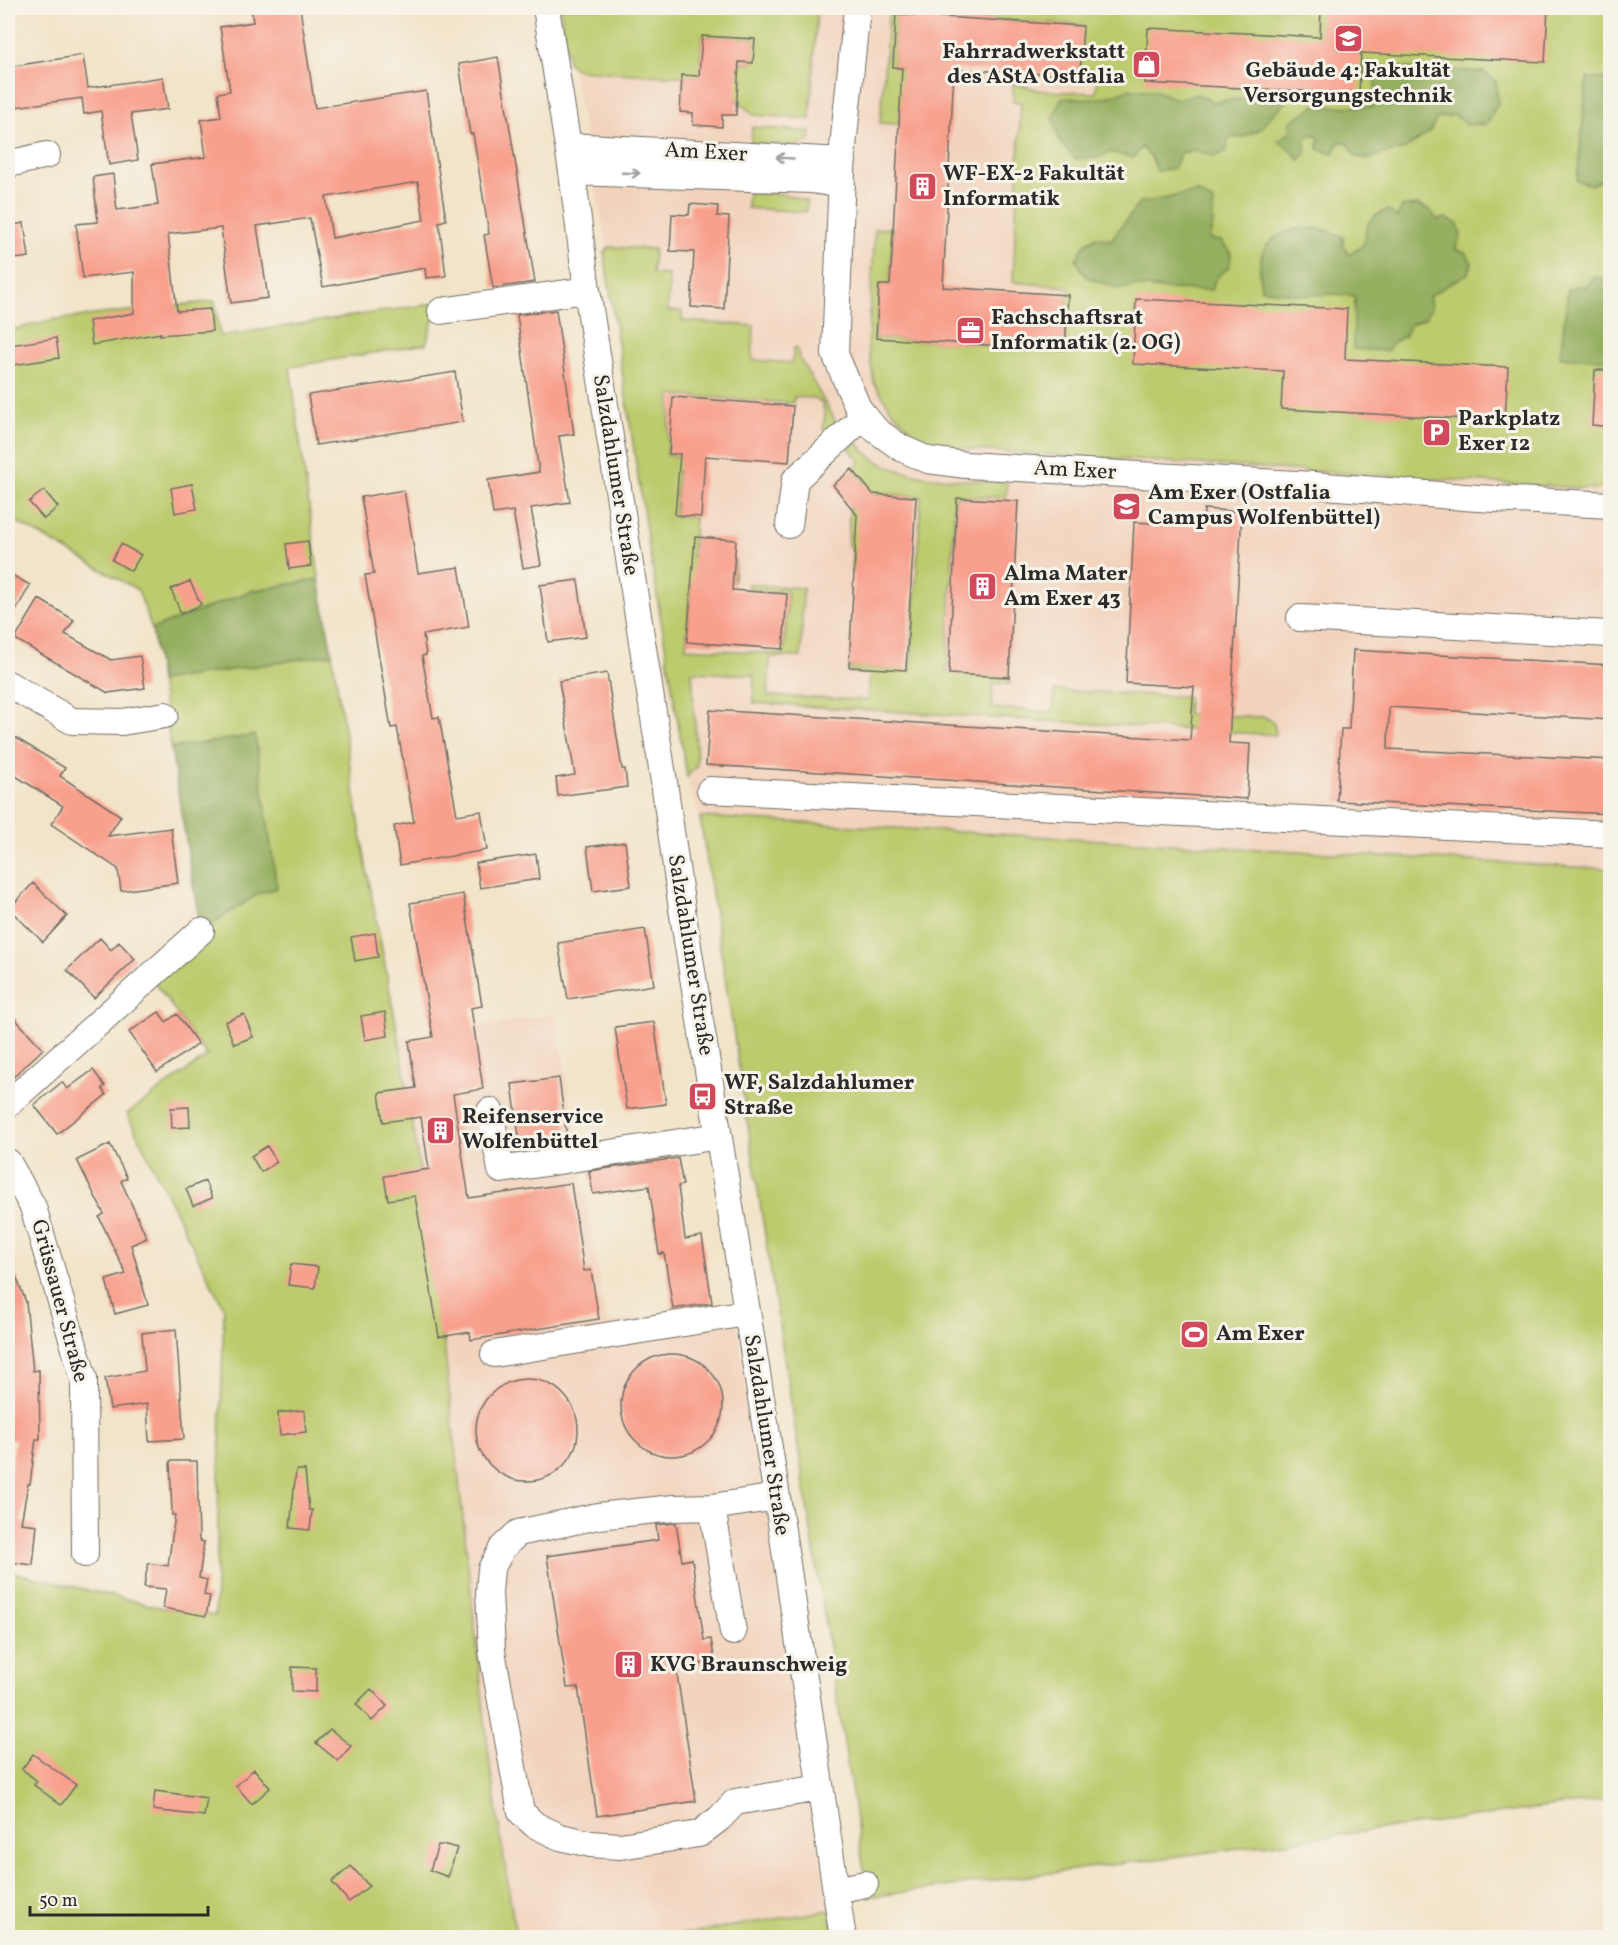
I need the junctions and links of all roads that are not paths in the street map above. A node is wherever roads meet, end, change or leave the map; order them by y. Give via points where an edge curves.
1 (546, 8) edge
2 (857, 8) edge
3 (568, 146) junction
4 (47, 155) dead end
5 (8, 164) edge
6 (572, 172) junction
7 (842, 173) junction
8 (587, 290) junction
9 (441, 311) dead end
10 (864, 416) junction
11 (1611, 505) edge
12 (789, 525) dead end
13 (1300, 618) dead end
14 (1611, 634) edge
15 (8, 684) edge
16 (165, 715) dead end
17 (710, 790) dead end
18 (1611, 834) edge
19 (201, 931) dead end
20 (8, 1104) edge
21 (490, 1111) dead end
22 (719, 1136) junction
23 (8, 1162) edge
24 (746, 1313) junction
25 (494, 1354) dead end
26 (777, 1497) junction
27 (712, 1507) junction
28 (85, 1554) dead end
29 (733, 1632) dead end
30 (820, 1788) junction
31 (865, 1884) dead end
32 (836, 1890) junction
33 (843, 1938) edge

1 - 3 street, Salzdahlumer Straße
2 - 7 street, Am Exer
3 - 6 street, Salzdahlumer Straße
7 -> 3 street, Am Exer
4 - 5 street
6 -> 7 street, Am Exer via 812,180
6 - 8 street, Salzdahlumer Straße
7 - 10 street, Am Exer via 836,354
8 - 9 street
8 - 22 street, Salzdahlumer Straße
10 - 11 street, Am Exer via 901,448 928,460 966,465
10 - 12 street via 795,480
13 - 14 street
15 - 16 street via 72,721 122,722
17 - 18 street
19 - 20 street
21 - 22 street via 501,1170
22 - 24 street, Salzdahlumer Straße
23 - 28 street, Grüssauer Straße via 33,1207 84,1379
24 - 25 street
24 - 26 street, Salzdahlumer Straße
26 - 27 street
26 - 30 street, Salzdahlumer Straße
27 - 29 street
27 - 30 street via 598,1516 518,1533 503,1547 491,1569 492,1651 521,1812 535,1825 560,1837 620,1846 699,1834 735,1802
30 - 32 street, Salzdahlumer Straße
31 - 32 street
32 - 33 street, Salzdahlumer Straße

